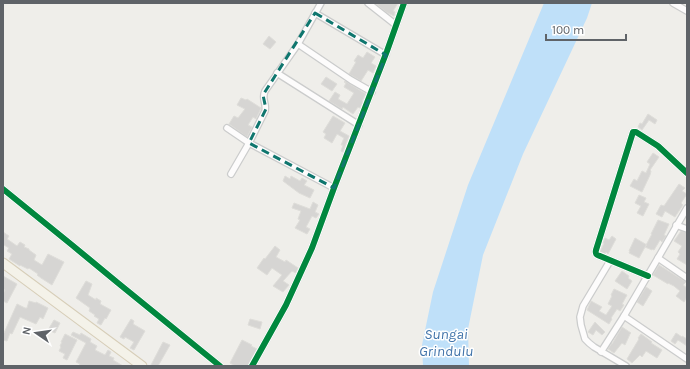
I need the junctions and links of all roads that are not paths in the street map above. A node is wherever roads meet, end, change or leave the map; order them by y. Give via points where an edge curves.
1 (322, 3) edge
2 (368, 3) edge
3 (404, 3) edge
4 (673, 3) edge
5 (687, 11) edge
6 (315, 13) junction
7 (396, 25) junction
8 (298, 44) junction
9 (386, 56) junction
10 (277, 73) junction
11 (372, 92) junction
12 (359, 125) junction
13 (227, 128) dead end
14 (249, 142) junction
15 (687, 173) edge
16 (232, 174) dead end
17 (334, 188) junction
18 (3, 189) edge
19 (687, 208) edge
20 (676, 225) junction
21 (687, 229) edge
22 (658, 258) junction
23 (610, 261) junction
24 (3, 263) edge
25 (648, 276) junction
26 (686, 276) edge
27 (624, 316) junction
28 (601, 352) junction
29 (687, 359) edge
30 (142, 366) edge
31 (220, 366) edge
32 (252, 366) edge
33 (626, 366) edge

1 - 6 street
2 - 7 street
3 - 7 street
4 - 5 street
6 - 8 street
6 - 9 street
7 - 9 street
8 - 10 street
8 - 11 street
9 - 11 street
10 - 12 street
10 - 14 street via 263,95 266,108
11 - 12 street
12 - 17 street
13 - 14 street
14 - 16 street
14 - 17 street
15 - 23 street via 658,146 634,132 596,250 597,255
17 - 32 street via 312,248 286,304
18 - 31 street
19 - 20 street
20 - 21 street
20 - 22 street
22 - 25 street
22 - 26 street
23 - 25 street
23 - 28 street via 582,306 580,317 585,339
24 - 30 main road
25 - 27 street
27 - 28 street
27 - 29 street
28 - 33 street

